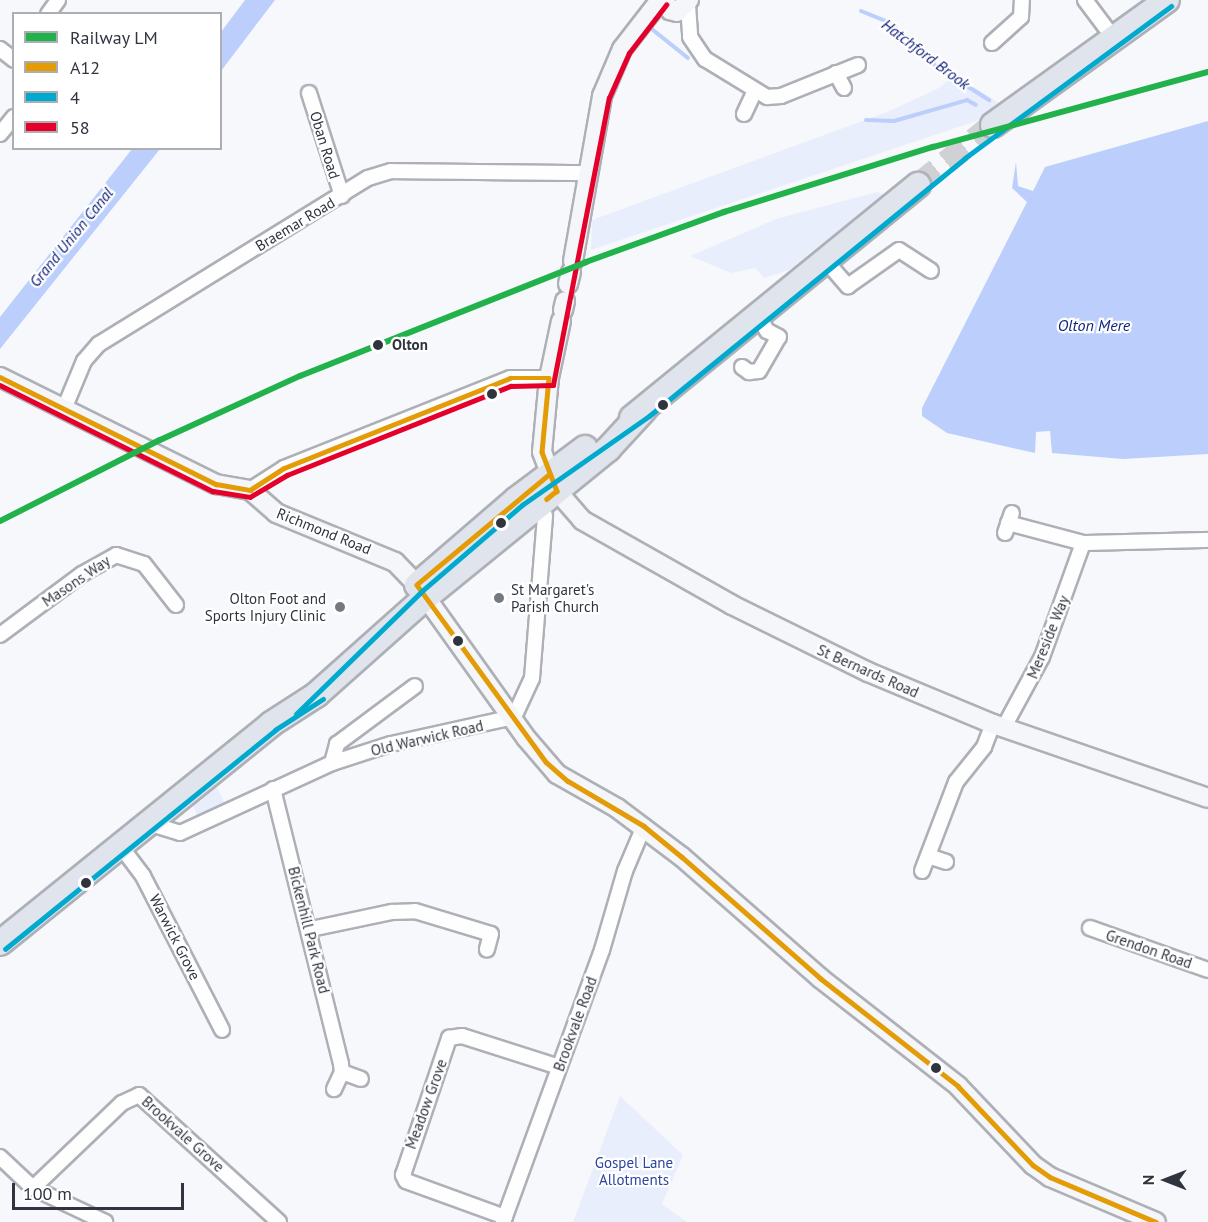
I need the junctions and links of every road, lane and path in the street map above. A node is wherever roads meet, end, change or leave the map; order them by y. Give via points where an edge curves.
1 (1022, 0) edge
2 (1085, 0) edge
3 (1167, 0) edge
4 (678, 3) edge
5 (1112, 36) junction
6 (992, 43) dead end
7 (0, 49) edge
8 (12, 58) edge
9 (858, 65) dead end
10 (836, 73) junction
11 (844, 88) dead end
12 (756, 90) junction
13 (309, 93) dead end
14 (744, 114) dead end
15 (12, 119) edge
16 (993, 125) tunnel mouth
17 (0, 134) edge
18 (586, 173) junction
19 (918, 185) tunnel mouth
20 (342, 196) junction
21 (825, 260) junction
22 (931, 271) dead end
23 (758, 315) junction
24 (742, 367) dead end
25 (0, 377) edge
26 (549, 378) junction
27 (64, 409) junction
28 (554, 482) junction
29 (250, 490) junction
30 (545, 516) dead end
31 (1008, 523) dead end
32 (1208, 540) edge
33 (1083, 543) junction
34 (422, 591) junction
35 (176, 605) dead end
36 (0, 635) edge
37 (415, 686) dead end
38 (514, 717) junction
39 (998, 726) junction
40 (332, 763) junction
41 (273, 789) junction
42 (1208, 798) edge
43 (152, 824) junction
44 (644, 826) junction
45 (122, 848) junction
46 (928, 856) junction
47 (946, 862) dead end
48 (922, 871) dead end
49 (1090, 928) dead end
50 (310, 929) junction
51 (0, 943) edge
52 (487, 949) dead end
53 (1208, 970) edge
54 (222, 1030) dead end
55 (559, 1067) junction
56 (342, 1072) junction
57 (361, 1079) dead end
58 (334, 1089) dead end
59 (0, 1157) edge
60 (33, 1188) junction
61 (504, 1219) edge
62 (105, 1222) edge
63 (279, 1222) edge
64 (1156, 1222) edge

1 - 6 street via 1021,17
2 - 5 street
3 - 5 highway
4 - 12 street via 705,59
4 - 18 street via 646,17 622,49 602,96
5 - 16 highway
7 - 8 street
9 - 10 street
10 - 11 street
10 - 12 street via 780,96 767,97
12 - 14 street
13 - 20 street, Oban Road
15 - 17 street
18 - 20 street, Braemar Road via 391,171 368,178
18 - 26 street
19 - 21 highway
20 - 27 street, Braemar Road via 99,344 84,361
21 - 22 street via 848,286 899,250
21 - 23 highway
23 - 24 street via 767,331 779,337 759,371 749,372
23 - 28 highway via 644,410 608,449
25 - 27 street
26 - 28 street via 541,440
26 - 29 street via 510,378 284,468
27 - 29 street via 216,484
28 - 34 highway
28 - 39 street, St Bernards Road via 582,520 711,594 859,668
29 - 34 street, Richmond Road via 276,513 394,562
30 - 38 street via 532,678
31 - 33 street
32 - 33 street
33 - 39 street, Mereside Way via 1042,657
34 - 38 street, Richmond Road
34 - 43 highway via 291,709
35 - 36 street, Masons Way via 144,564 116,555 82,574
37 - 40 street via 337,744
38 - 40 street, Old Warwick Road via 392,744
38 - 44 street, Richmond Road via 558,774
39 - 42 street, St Bernards Road
39 - 46 street, Mereside Way via 956,782
40 - 41 street, Old Warwick Road
41 - 43 street, Old Warwick Road via 180,833
41 - 50 street, Bickenhill Park Road
43 - 45 highway
44 - 55 street, Brookvale Road
44 - 64 street, Richmond Road via 820,978 958,1086 1033,1165 1050,1177
45 - 51 highway
45 - 54 street, Warwick Grove via 143,876
46 - 47 street
46 - 48 street, Mereside Way
49 - 53 street, Grendon Road
50 - 52 street via 415,911 491,934
50 - 56 street, Bickenhill Park Road
55 - 61 street, Brookvale Road
55 - 61 street, Meadow Grove via 462,1036 449,1038 403,1175 406,1181
56 - 57 street
56 - 58 street
59 - 60 street
60 - 62 street
60 - 63 street, Brookvale Grove via 122,1103 139,1095

